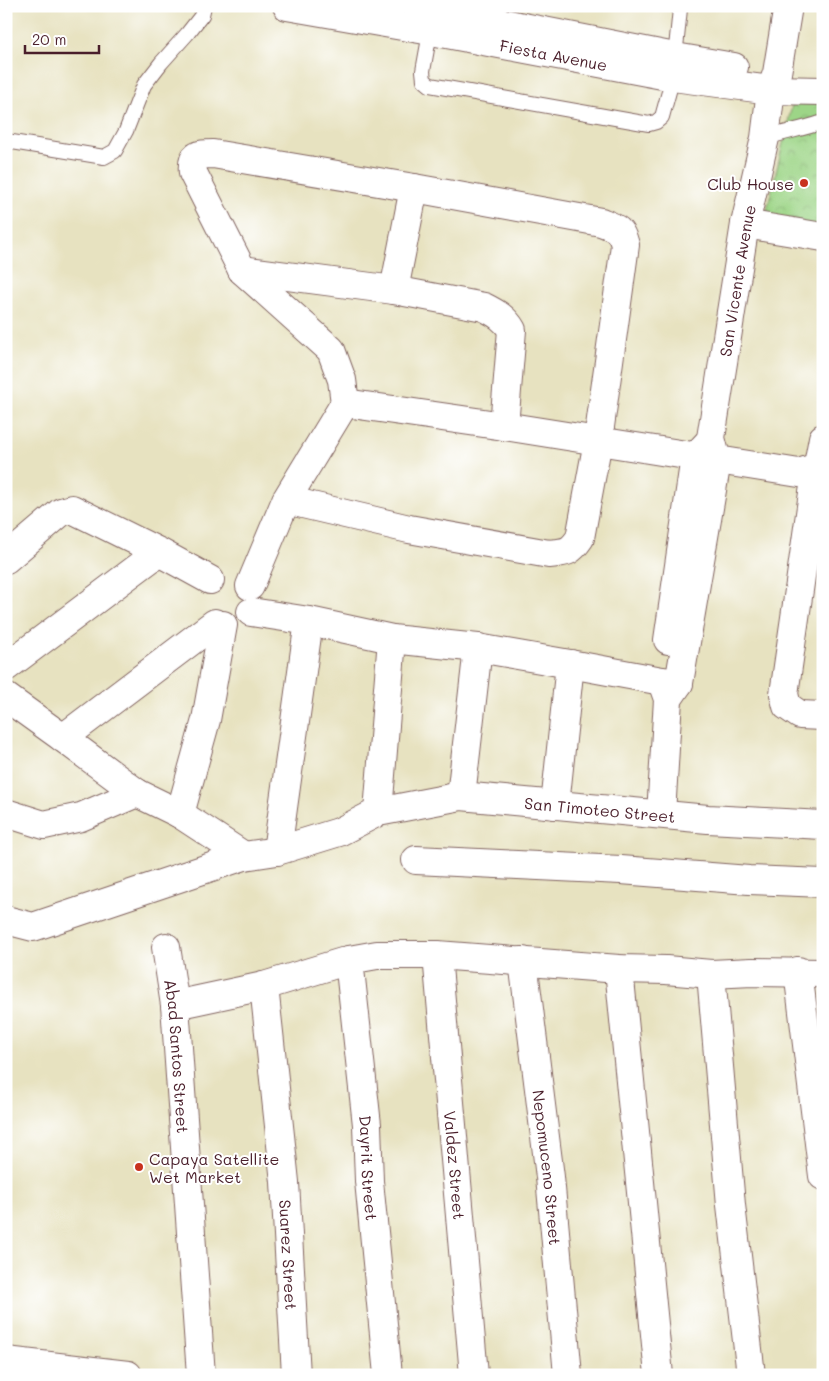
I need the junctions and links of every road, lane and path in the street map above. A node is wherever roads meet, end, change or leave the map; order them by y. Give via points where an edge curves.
1 (204, 6) edge
2 (679, 6) edge
3 (788, 6) edge
4 (302, 8) edge
5 (428, 13) edge
6 (674, 67) junction
7 (823, 75) edge
8 (774, 82) junction
9 (823, 91) edge
10 (823, 122) edge
11 (765, 138) junction
12 (6, 140) edge
13 (414, 188) junction
14 (745, 224) junction
15 (823, 237) edge
16 (242, 270) junction
17 (394, 290) junction
18 (345, 403) junction
19 (504, 426) junction
20 (823, 438) edge
21 (598, 441) junction
22 (708, 452) junction
23 (815, 476) edge
24 (286, 500) junction
25 (159, 552) junction
26 (6, 559) edge
27 (210, 580) junction
28 (250, 599) junction
29 (309, 622) junction
30 (219, 624) junction
31 (392, 638) junction
32 (478, 648) junction
33 (570, 664) junction
34 (6, 667) edge
35 (670, 688) junction
36 (6, 697) edge
37 (823, 716) edge
38 (63, 738) junction
39 (137, 793) junction
40 (461, 796) junction
41 (555, 805) junction
42 (378, 812) junction
43 (6, 813) edge
44 (180, 814) junction
45 (662, 814) junction
46 (823, 825) edge
47 (277, 851) junction
48 (244, 856) junction
49 (416, 860) dead end
50 (823, 884) edge
51 (6, 920) edge
52 (166, 947) dead end
53 (437, 955) junction
54 (349, 960) junction
55 (523, 961) junction
56 (619, 969) junction
57 (810, 972) edge
58 (712, 974) junction
59 (264, 986) junction
60 (176, 1005) junction
61 (823, 1176) edge
62 (17, 1366) edge
63 (114, 1374) edge
64 (201, 1375) edge
65 (296, 1375) edge
66 (388, 1375) edge
67 (474, 1375) edge
68 (568, 1375) edge
69 (660, 1375) edge
70 (751, 1375) edge

1 - 12 lane via 202,15 188,34 144,85 115,151 104,157
2 - 6 lane
3 - 8 street, San Vicente Avenue
4 - 5 street, Fiesta Avenue
5 - 6 street, Fiesta Avenue
5 - 6 lane via 423,72 424,80 430,86 649,124 662,117
6 - 8 street, Fiesta Avenue
7 - 8 street, Fiesta Avenue
8 - 9 street, Fiesta Avenue
8 - 11 street, San Vicente Avenue
10 - 11 lane
11 - 14 street, San Vicente Avenue
13 - 16 street via 201,154 194,159 192,173
13 - 17 street
13 - 21 street via 601,222 623,235 625,245
14 - 15 street
14 - 22 street, San Vicente Avenue
16 - 17 street
16 - 18 street via 332,350 342,380
17 - 19 street via 484,308 502,316 507,322 512,330
18 - 19 street
18 - 24 street
19 - 21 street
20 - 23 street
21 - 22 street
21 - 24 street via 580,538 572,549 564,552 549,554 409,529
22 - 23 street
22 - 35 street, San Vicente Avenue
23 - 37 street via 784,694 787,706 800,715
24 - 28 street
25 - 26 street via 72,509 61,512
25 - 27 street
25 - 34 street
27 - 28 street via 218,575 236,575 244,579
27 - 30 street via 202,594 202,602 208,617
28 - 29 street
28 - 30 street via 246,618 231,626
29 - 31 street
29 - 47 street
30 - 38 street
30 - 44 street via 206,720
31 - 32 street
31 - 42 street
32 - 33 street
32 - 40 street
33 - 35 street
33 - 41 street
35 - 45 street, San Vicente Avenue
36 - 38 street
38 - 39 street
39 - 43 street via 81,817 44,824
39 - 44 street
40 - 41 street, San Timoteo Street
40 - 42 street, San Timoteo Street
41 - 45 street, San Timoteo Street
42 - 47 street, San Timoteo Street via 339,832
44 - 48 street
45 - 46 street, San Timoteo Street
47 - 48 street, San Timoteo Street
48 - 51 street, San Timoteo Street via 33,927
49 - 50 street
52 - 60 street, Abad Santos Street
53 - 54 street
53 - 55 street
53 - 67 street, Valdez Street
54 - 59 street
54 - 66 street, Dayrit Street
55 - 56 street
55 - 68 street, Nepomuceno Street via 550,1177
56 - 58 street
56 - 69 street
57 - 58 street
57 - 61 street
58 - 70 street
59 - 60 street
59 - 65 street, Suarez Street via 285,1182
60 - 64 street, Abad Santos Street
62 - 63 street

